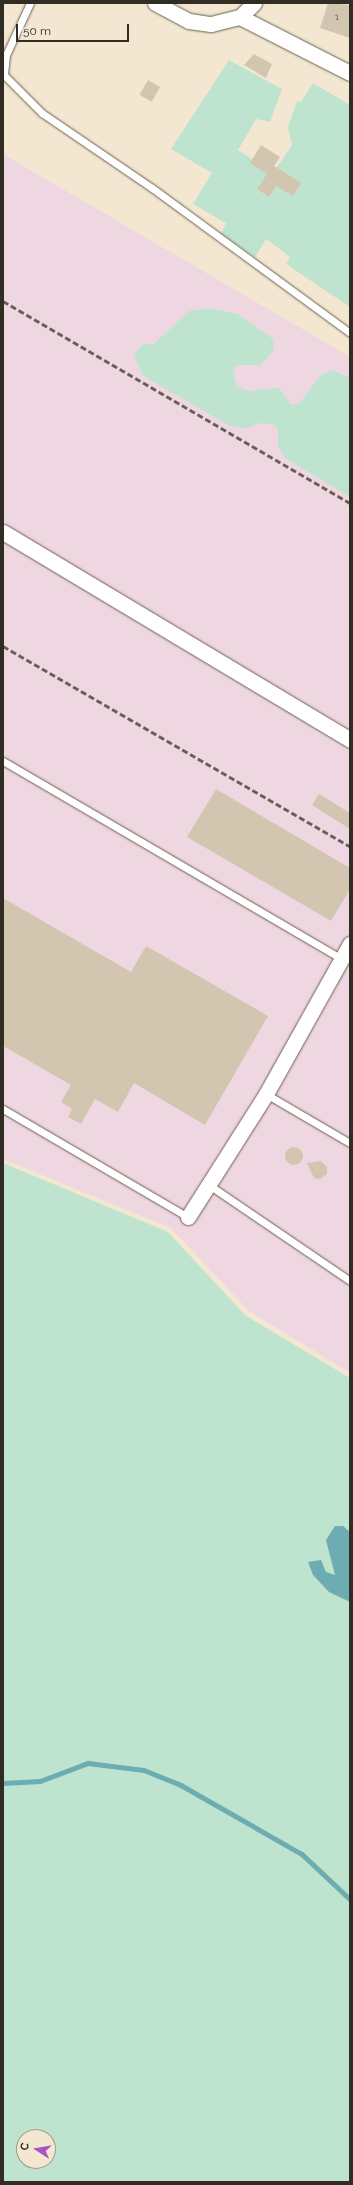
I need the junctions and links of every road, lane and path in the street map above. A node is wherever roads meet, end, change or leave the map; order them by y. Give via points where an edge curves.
1 (30, 3) edge
2 (155, 3) edge
3 (254, 3) edge
4 (240, 17) junction
5 (350, 73) edge
6 (350, 333) edge
7 (3, 532) edge
8 (350, 740) edge
9 (3, 761) edge
10 (350, 944) edge
11 (342, 959) junction
12 (266, 1094) junction
13 (3, 1109) edge
14 (350, 1143) edge
15 (208, 1185) junction
16 (188, 1217) joint
17 (350, 1281) edge

1 - 6 lane via 6,55 4,75 42,114 152,188
2 - 4 street via 189,21 211,24
3 - 4 street
4 - 5 street
7 - 8 street
9 - 11 lane
10 - 11 street
11 - 12 street
12 - 14 lane
12 - 15 street
13 - 16 lane
15 - 16 street
15 - 17 lane

